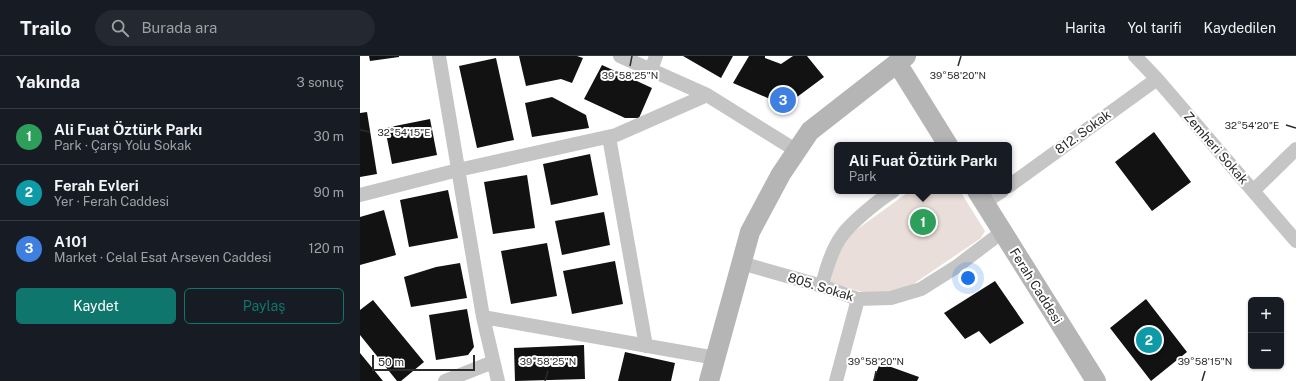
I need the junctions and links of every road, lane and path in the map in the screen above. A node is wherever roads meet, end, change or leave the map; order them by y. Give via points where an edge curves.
1 (439, 56) edge
2 (620, 56) edge
3 (656, 56) edge
4 (1135, 56) edge
5 (899, 58) edge
6 (651, 70) junction
7 (1157, 79) junction
8 (707, 95) junction
9 (609, 137) junction
10 (946, 142) edge
11 (1296, 149) edge
12 (797, 151) junction
13 (458, 170) junction
14 (1012, 184) edge
15 (1253, 191) junction
16 (889, 194) edge
17 (992, 194) edge
18 (360, 195) edge
19 (981, 197) edge
20 (1002, 232) junction
21 (1296, 242) edge
22 (741, 263) junction
23 (822, 286) junction
24 (858, 299) junction
25 (483, 317) junction
26 (646, 346) junction
27 (716, 358) junction
28 (493, 362) junction
29 (445, 381) edge
30 (498, 381) edge
31 (709, 381) edge
32 (836, 381) edge
33 (1096, 381) edge

1 - 13 street
2 - 6 street
3 - 6 street
4 - 7 street, Zemheri Sokak
5 - 10 main road
5 - 12 main road via 810,131
6 - 8 street
7 - 14 street, 812. Sokak
7 - 15 street, Zemheri Sokak
8 - 9 street
8 - 12 street
9 - 13 street
9 - 26 street
11 - 15 street
12 - 22 main road via 781,174 750,232
13 - 18 street
13 - 25 street
15 - 21 street, Zemheri Sokak
16 - 23 street via 842,236 826,267
17 - 19 street
19 - 20 main road, Ferah Caddesi
20 - 24 street, 805. Sokak via 956,267 921,289 891,298
20 - 33 main road, Ferah Caddesi
22 - 23 street, 805. Sokak
22 - 27 main road
23 - 24 street, 805. Sokak
24 - 32 street
25 - 26 street
25 - 28 street
26 - 27 street
27 - 31 main road
28 - 29 street
28 - 30 street

